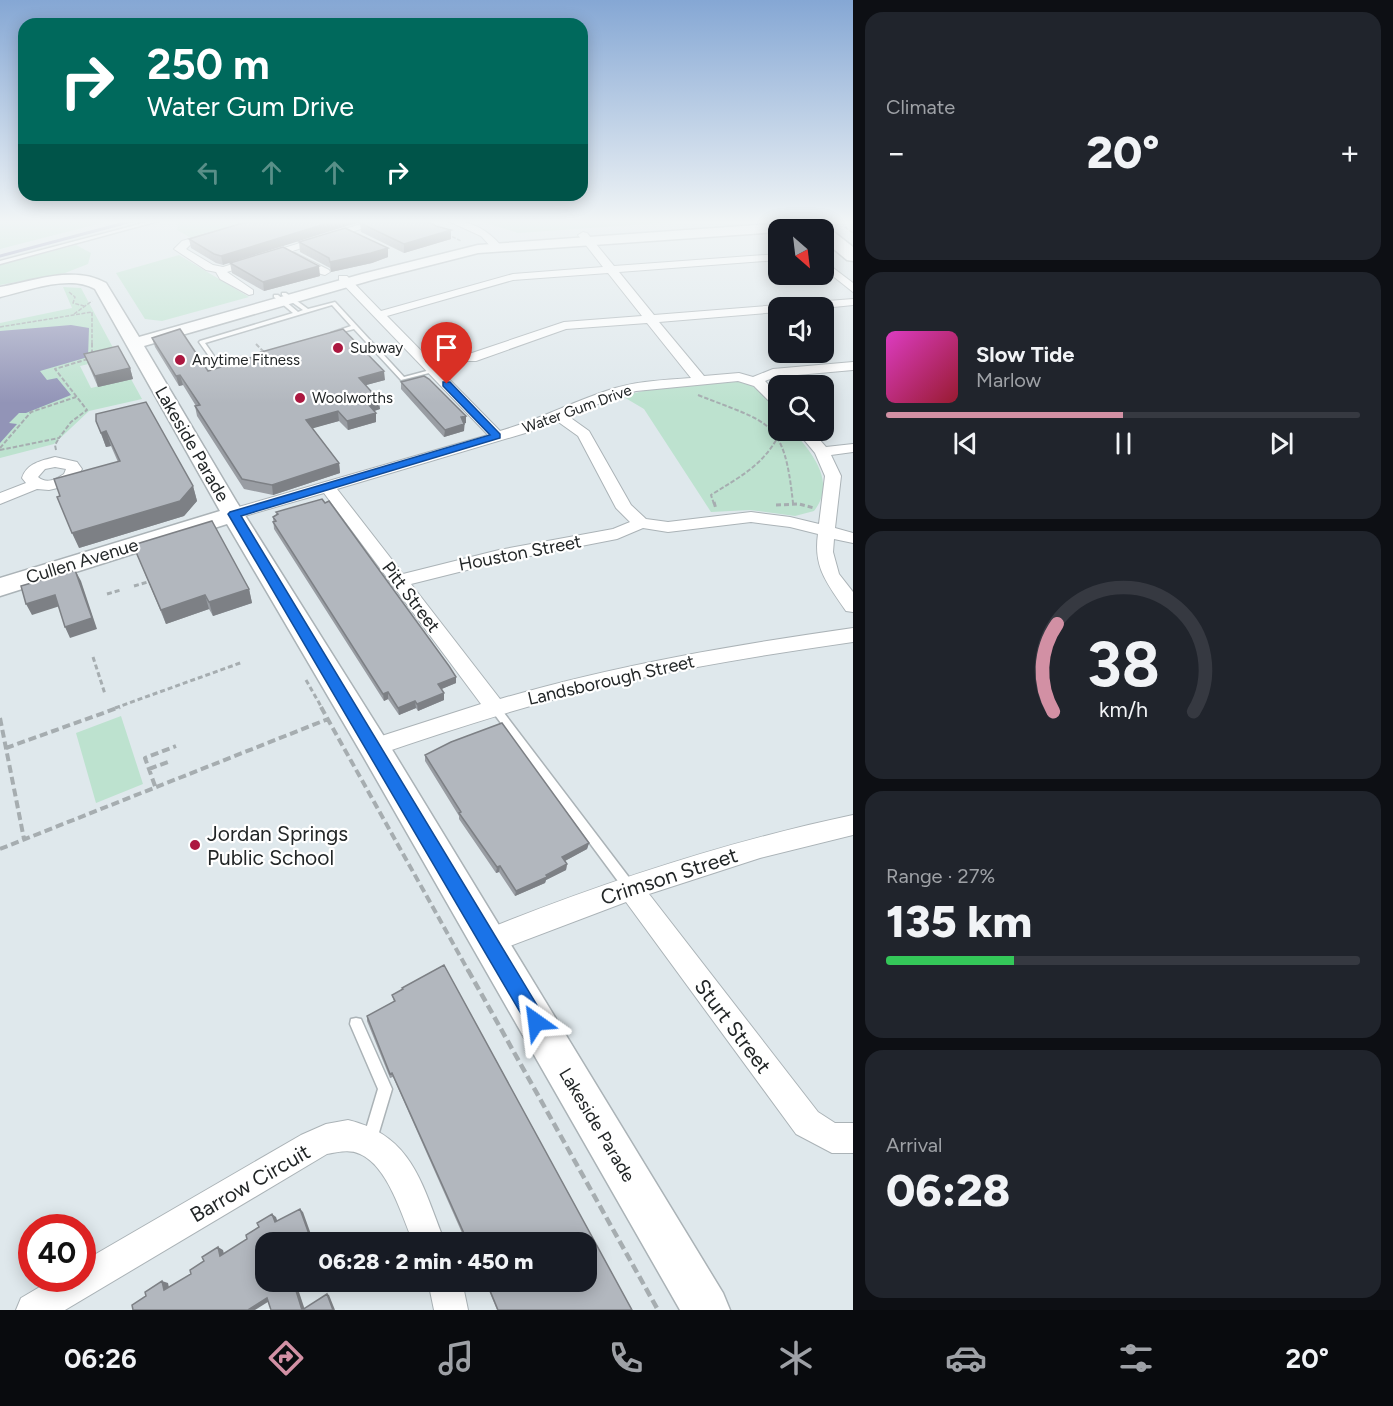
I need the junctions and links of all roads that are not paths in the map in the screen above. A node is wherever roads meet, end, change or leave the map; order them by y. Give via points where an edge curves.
1 (60, 281) edge
2 (92, 281) edge
3 (230, 281) edge
4 (345, 281) joint
5 (497, 281) edge
6 (621, 281) edge
7 (0, 292) edge
8 (249, 292) dead end
9 (287, 301) junction
10 (853, 302) edge
11 (834, 304) edge
12 (768, 309) edge
13 (307, 311) junction
14 (379, 315) junction
15 (651, 319) junction
16 (354, 327) junction
17 (321, 337) edge
18 (133, 341) junction
19 (471, 358) dead end
20 (238, 363) edge
21 (853, 366) edge
22 (434, 371) junction
23 (754, 381) junction
24 (696, 386) junction
25 (768, 391) edge
26 (559, 416) junction
27 (497, 436) junction
28 (812, 441) edge
29 (853, 448) edge
30 (822, 452) junction
31 (36, 484) dead end
32 (327, 486) junction
33 (0, 499) edge
34 (234, 514) junction
35 (641, 523) junction
36 (825, 531) junction
37 (853, 538) edge
38 (399, 581) junction
39 (0, 587) edge
40 (853, 606) edge
41 (853, 635) edge
42 (495, 708) junction
43 (374, 747) junction
44 (853, 825) edge
45 (630, 888) junction
46 (489, 941) junction
47 (356, 1024) dead end
48 (853, 1138) edge
49 (370, 1142) junction
50 (425, 1232) edge
51 (447, 1292) edge
52 (33, 1310) edge
53 (451, 1310) edge
54 (706, 1310) edge

1 - 7 street, Lakeside Parade
2 - 18 street, Lakeside Parade via 101,286
3 - 8 street
4 - 9 street
4 - 14 street
5 - 14 street
6 - 15 street
9 - 13 lane
9 - 13 lane
9 - 18 street
9 - 20 lane via 202,342 220,368
10 - 11 street
12 - 15 street
13 - 16 lane via 333,303
14 - 22 street
15 - 19 street via 559,327
15 - 24 street
16 - 17 lane
16 - 22 lane via 403,379
18 - 34 street, Lakeside Parade
21 - 23 street via 773,373
22 - 27 street
23 - 24 street, Water Gum Drive via 733,377
23 - 25 street
24 - 26 street, Water Gum Drive via 625,390
26 - 27 street, Water Gum Drive
26 - 35 street via 584,434 624,508
27 - 32 street, Water Gum Drive
28 - 30 street
29 - 30 street
30 - 36 street via 833,476
31 - 33 street
32 - 34 street, Water Gum Drive
32 - 38 street, Pitt Street
34 - 39 street, Cullen Avenue
34 - 43 street, Lakeside Parade
35 - 36 street via 668,527 751,517
35 - 38 street, Houston Street via 617,534 499,556
36 - 37 street
36 - 40 street via 824,552 831,575
38 - 42 street, Pitt Street
41 - 42 street, Landsborough Street via 634,672
42 - 43 street, Landsborough Street
42 - 45 lane
43 - 46 street, Lakeside Parade
44 - 45 street, Crimson Street via 735,854
45 - 46 street, Crimson Street
45 - 48 street, Sturt Street via 807,1123 832,1138
46 - 54 street, Lakeside Parade
47 - 49 lane via 385,1089
49 - 50 street, Barrow Circuit via 389,1156 398,1169
49 - 52 street, Barrow Circuit via 345,1135 326,1139
51 - 53 street

